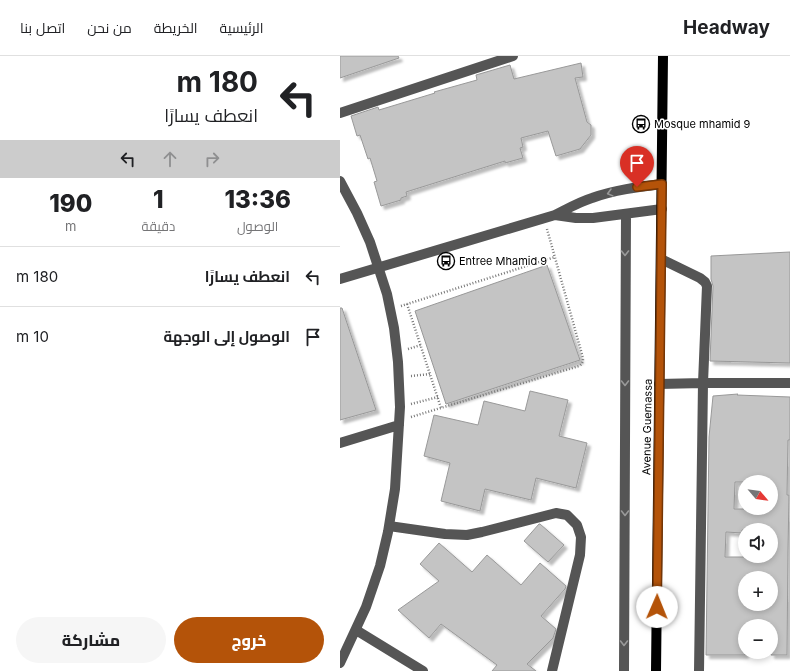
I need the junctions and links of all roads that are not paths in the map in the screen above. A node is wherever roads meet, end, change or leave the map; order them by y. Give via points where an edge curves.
1 (513, 56) edge
2 (663, 56) edge
3 (340, 113) edge
4 (340, 181) edge
5 (662, 184) junction
6 (662, 209) junction
7 (626, 214) junction
8 (555, 215) junction
9 (661, 259) junction
10 (378, 268) junction
11 (340, 279) edge
12 (703, 383) junction
13 (790, 383) edge
14 (660, 384) junction
15 (399, 423) junction
16 (340, 443) edge
17 (389, 526) junction
18 (354, 634) junction
19 (340, 643) edge
20 (340, 663) edge
21 (423, 671) edge
22 (552, 671) edge
23 (624, 671) edge
24 (656, 671) edge
25 (699, 671) edge

1 - 3 street
2 - 5 main road, Avenue Guemassa
4 - 10 street via 370,242
5 - 6 main road, Avenue Guemassa
5 -> 8 street via 625,189 591,198
6 - 7 street
6 - 9 main road, Avenue Guemassa
7 - 8 street via 593,218
7 -> 23 street
8 - 10 street
9 - 12 street via 700,278 707,286
9 - 14 main road, Avenue Guemassa
10 - 11 street
10 - 15 street via 394,328 399,377
12 - 13 street
12 - 14 street
12 - 25 street
14 - 24 main road, Avenue Guemassa
15 - 16 street
15 - 17 street via 395,489
17 - 18 street via 380,566
17 - 22 street via 467,535 556,513 567,516 577,525 581,537 580,555
18 - 19 street
18 - 20 street
18 - 21 street

